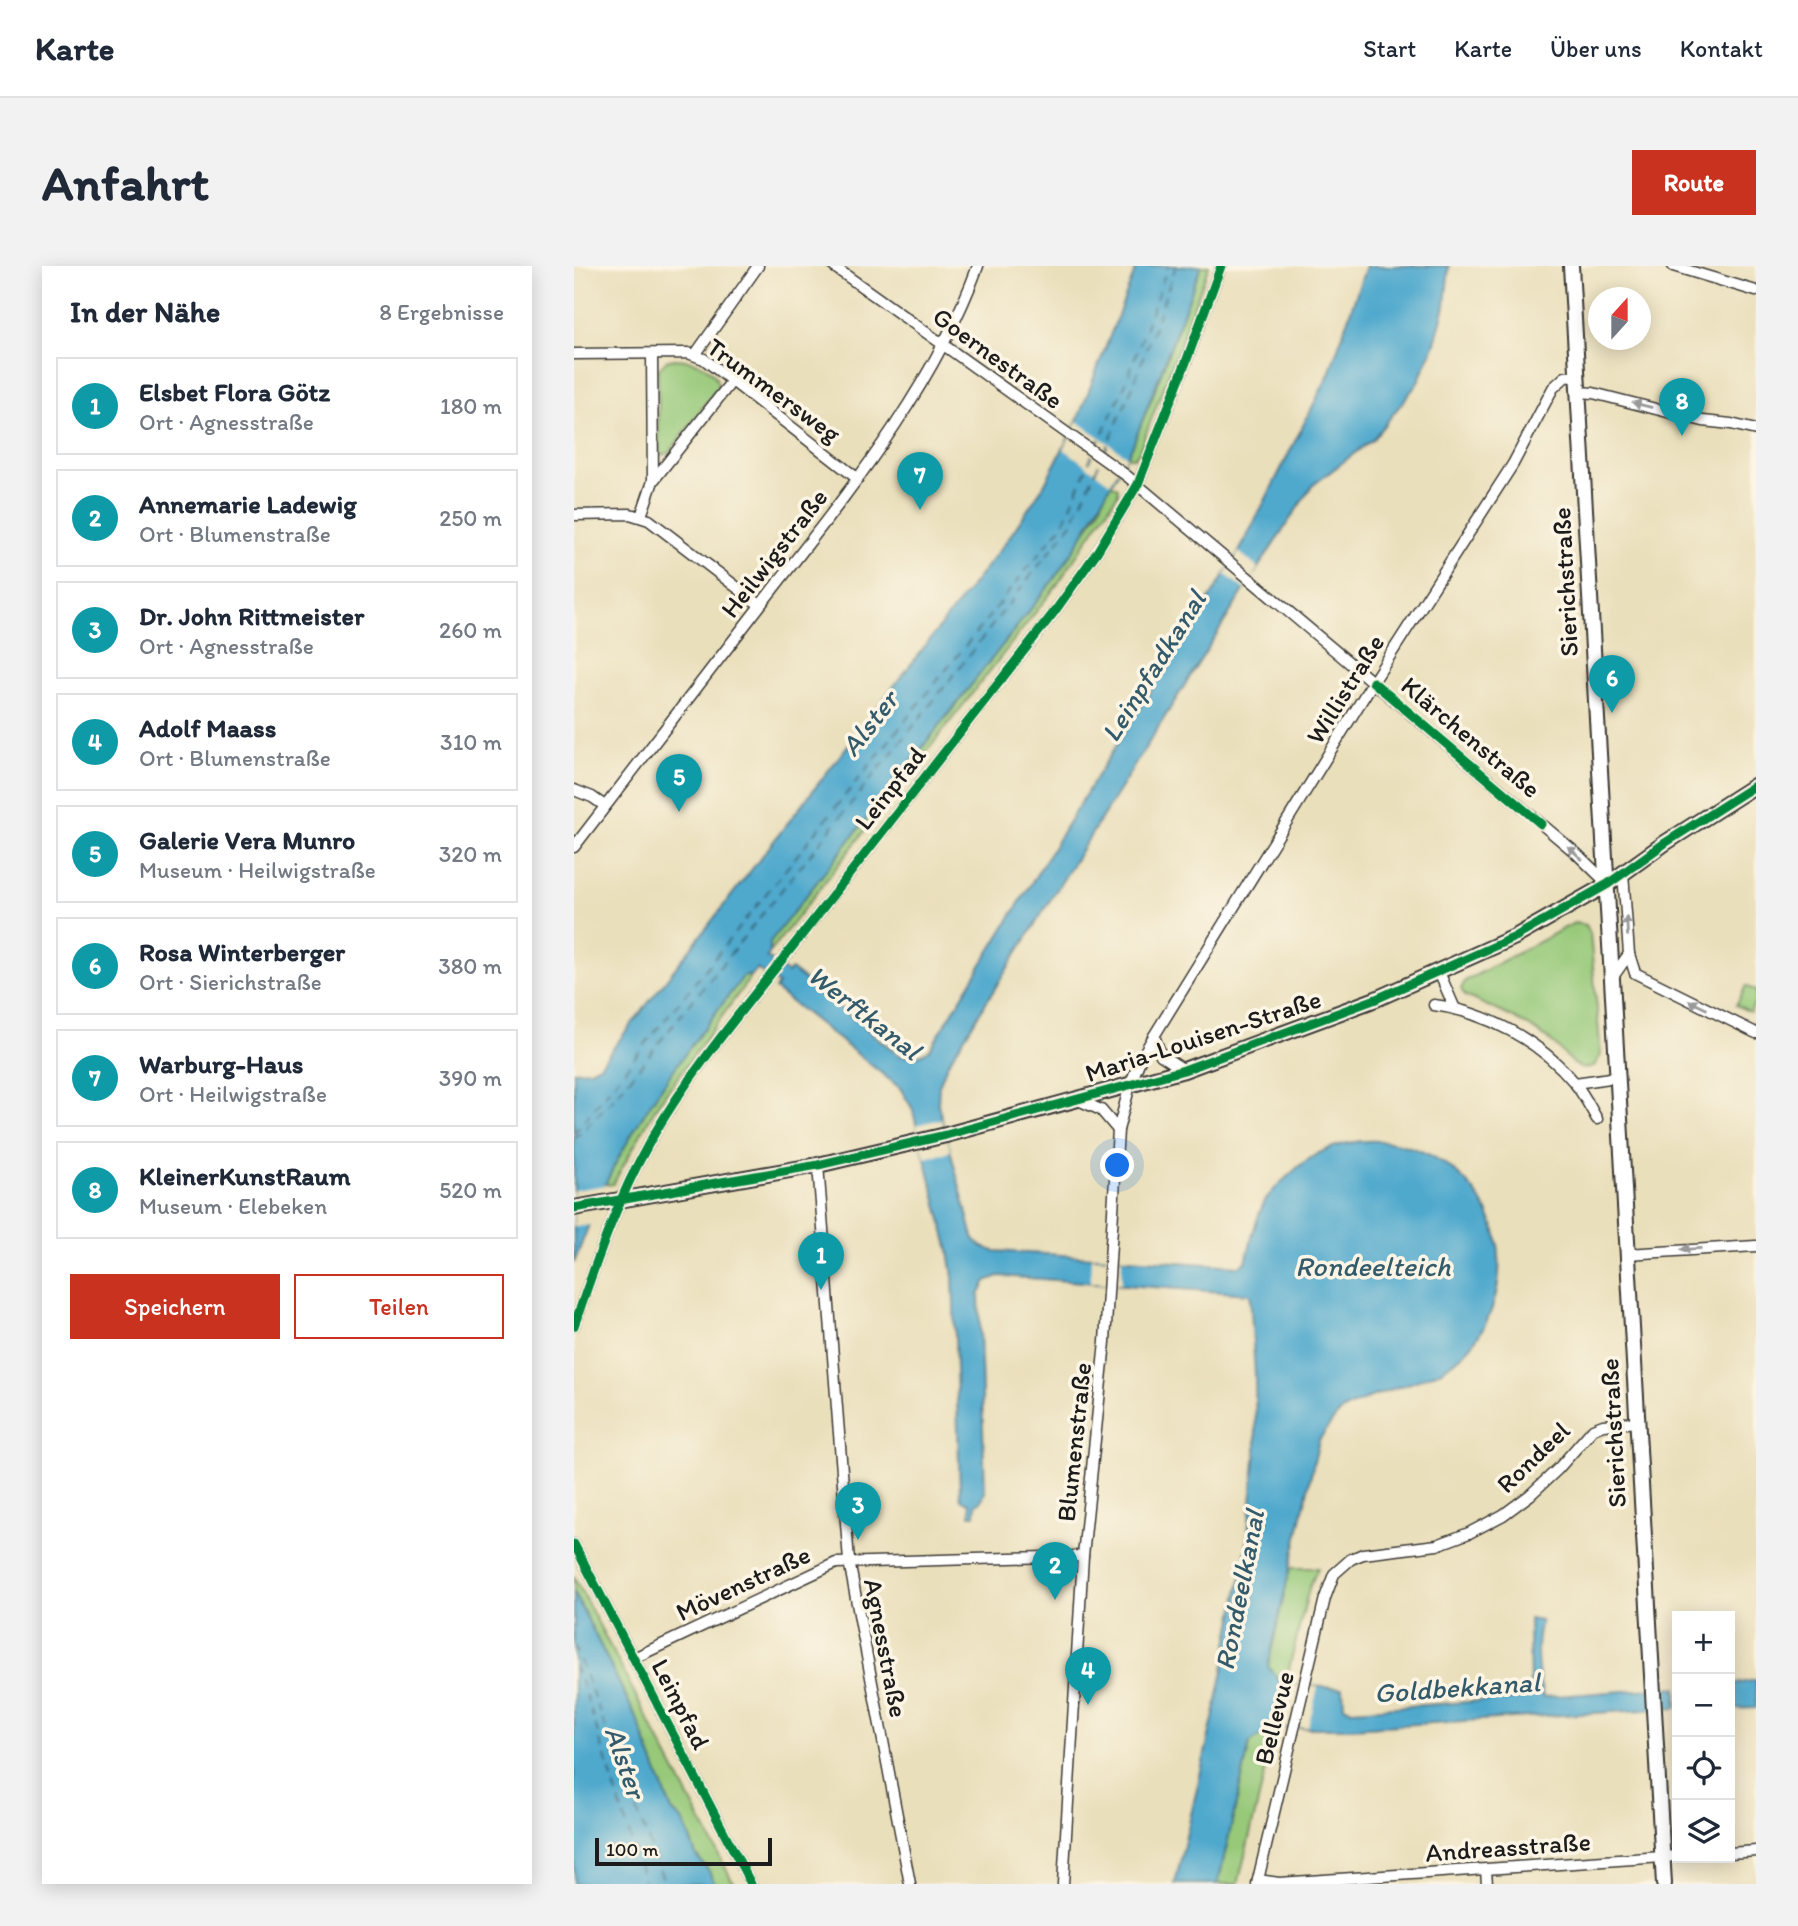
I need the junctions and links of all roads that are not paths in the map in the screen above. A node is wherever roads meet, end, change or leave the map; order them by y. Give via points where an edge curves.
1 (758, 266) edge
2 (833, 266) edge
3 (978, 266) edge
4 (1221, 266) edge
5 (1571, 266) edge
6 (1673, 266) edge
7 (1756, 291) edge
8 (944, 345) junction
9 (574, 354) edge
10 (652, 354) junction
11 (695, 355) junction
12 (1577, 376) junction
13 (732, 381) junction
14 (1578, 392) junction
15 (1756, 430) edge
16 (858, 479) junction
17 (653, 481) junction
18 (1138, 484) junction
19 (574, 515) edge
20 (641, 516) junction
21 (760, 605) junction
22 (1373, 682) junction
23 (1756, 785) edge
24 (574, 790) edge
25 (605, 806) junction
26 (574, 847) edge
27 (1623, 873) junction
28 (1608, 884) junction
29 (1629, 954) junction
30 (1439, 972) junction
31 (1611, 979) junction
32 (1434, 1005) dead end
33 (1455, 1009) junction
34 (1756, 1033) edge
35 (1154, 1036) junction
36 (1184, 1070) junction
37 (1617, 1077) junction
38 (1575, 1083) junction
39 (1130, 1085) junction
40 (1077, 1100) junction
41 (1597, 1119) dead end
42 (1118, 1130) junction
43 (818, 1166) junction
44 (621, 1201) junction
45 (574, 1208) edge
46 (1756, 1246) edge
47 (1627, 1254) junction
48 (574, 1326) edge
49 (1637, 1422) junction
50 (574, 1544) edge
51 (1083, 1556) junction
52 (849, 1561) junction
53 (1341, 1566) joint
54 (634, 1658) junction
55 (1756, 1851) edge
56 (1735, 1853) edge
57 (1670, 1857) edge
58 (1486, 1870) junction
59 (1257, 1882) edge
60 (751, 1884) edge
61 (910, 1884) edge
62 (1063, 1884) edge
63 (1487, 1884) edge
64 (1664, 1884) edge

1 - 11 street
2 - 8 street, Goernestraße
3 - 8 street, Heilwigstraße
4 - 18 street, Leinpfad
5 - 12 main road, Sierichstraße
6 - 7 street
8 - 16 street, Heilwigstraße via 897,426
8 - 18 street, Goernestraße
9 - 10 street, Trummersweg
10 - 11 street, Trummersweg
10 - 17 street
11 - 13 street, Trummersweg
12 - 14 main road, Sierichstraße
12 - 22 street, Willistraße via 1565,377 1553,388 1513,464
13 - 16 street, Trummersweg
13 - 17 street
15 -> 14 street
14 - 28 main road, Sierichstraße
16 - 21 street, Heilwigstraße
17 - 20 street
18 - 22 street, Klärchenstraße
18 - 44 street, Leinpfad via 1055,611 695,1073 648,1144
19 - 20 street
20 - 21 street
21 - 25 street, Heilwigstraße
28 -> 22 street, Klärchenstraße
22 - 35 street, Willistraße
23 - 27 main road, Maria-Louisen-Straße
24 - 25 street
25 - 26 street, Heilwigstraße
27 - 28 main road, Maria-Louisen-Straße
29 -> 27 street
28 - 30 main road, Maria-Louisen-Straße via 1516,937
28 - 31 main road, Sierichstraße
29 - 31 street
34 -> 29 street via 1640,977
30 - 33 street
30 - 36 main road, Maria-Louisen-Straße
31 - 37 main road, Sierichstraße
32 - 33 street
33 - 38 street via 1513,1032
35 - 36 street via 1161,1055
35 - 39 street, Willistraße
36 - 39 main road, Maria-Louisen-Straße
37 - 38 street
37 - 47 main road, Sierichstraße
38 - 41 street
39 - 40 main road, Maria-Louisen-Straße
39 - 42 street, Blumenstraße
40 - 42 street via 1101,1110
40 - 43 main road, Maria-Louisen-Straße
42 - 51 street, Blumenstraße via 1109,1283
43 - 44 main road, Maria-Louisen-Straße
43 - 52 street, Agnesstraße
44 - 45 main road, Maria-Louisen-Straße
44 - 48 street, Leinpfad
46 -> 47 street
47 - 49 main road, Sierichstraße
49 - 53 street, Rondeel via 1593,1429 1530,1495 1468,1533 1437,1545 1363,1554
49 - 57 main road, Sierichstraße via 1653,1709
50 - 54 street, Leinpfad
51 - 52 street, Mövenstraße
51 - 62 street, Blumenstraße
52 - 54 street, Mövenstraße via 821,1568
52 - 61 street, Agnesstraße
53 - 59 street, Bellevue via 1327,1589
54 - 60 street, Leinpfad
55 - 56 street
57 - 58 street, Andreasstraße
57 - 64 main road, Sierichstraße
58 - 59 street, Andreasstraße
58 - 63 street

